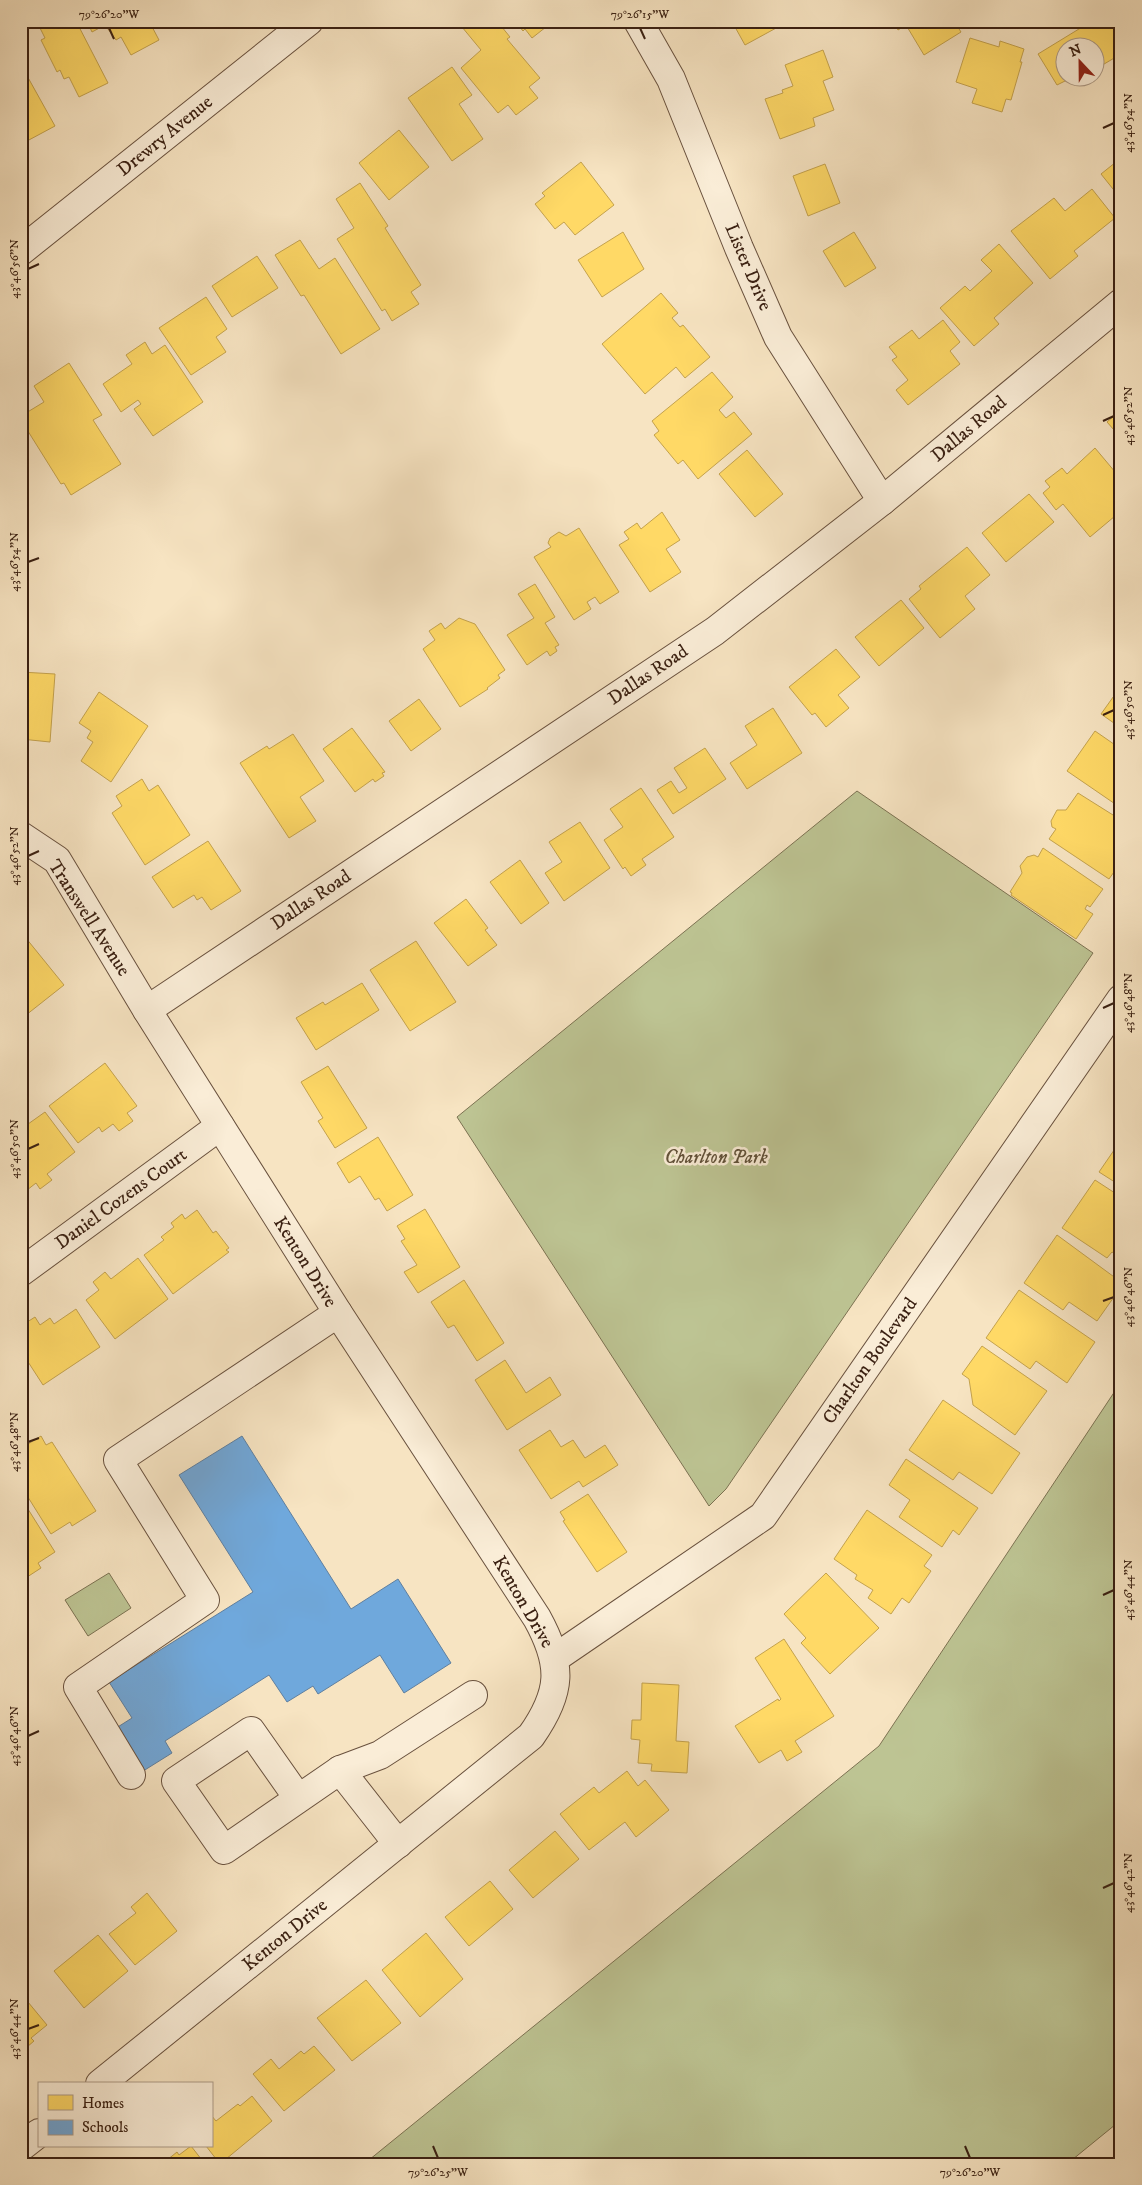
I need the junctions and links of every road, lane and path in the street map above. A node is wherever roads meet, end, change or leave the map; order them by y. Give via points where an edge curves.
1 (309, 21) edge
2 (638, 21) edge
3 (21, 251) edge
4 (1121, 303) edge
5 (882, 501) junction
6 (21, 836) edge
7 (1121, 999) edge
8 (147, 1010) junction
9 (220, 1126) junction
10 (21, 1272) edge
11 (338, 1313) junction
12 (555, 1658) junction
13 (473, 1695) dead end
14 (340, 1770) junction
15 (131, 1775) dead end
16 (298, 1798) junction
17 (398, 1844) junction
18 (102, 2082) edge
19 (38, 2134) edge
20 (21, 2147) edge

1 - 3 street, Drewry Avenue
2 - 5 street, Lister Drive via 671,79 778,337
4 - 5 street, Dallas Road
5 - 8 street, Dallas Road via 715,631
6 - 8 street, Transwell Avenue via 57,860
7 - 12 street, Charlton Boulevard via 763,1516
8 - 9 street, Kenton Drive
9 - 10 street, Daniel Cozens Court
9 - 11 street, Kenton Drive
11 - 12 street, Kenton Drive via 537,1618 549,1638
11 - 15 street via 118,1460 205,1600 78,1686
12 - 17 street, Kenton Drive via 556,1686 546,1715 531,1736
13 - 14 street via 380,1755
14 - 16 street
14 - 17 street
16 - 16 street via 224,1850 176,1781 252,1731
17 - 18 street, Kenton Drive
19 - 20 street

